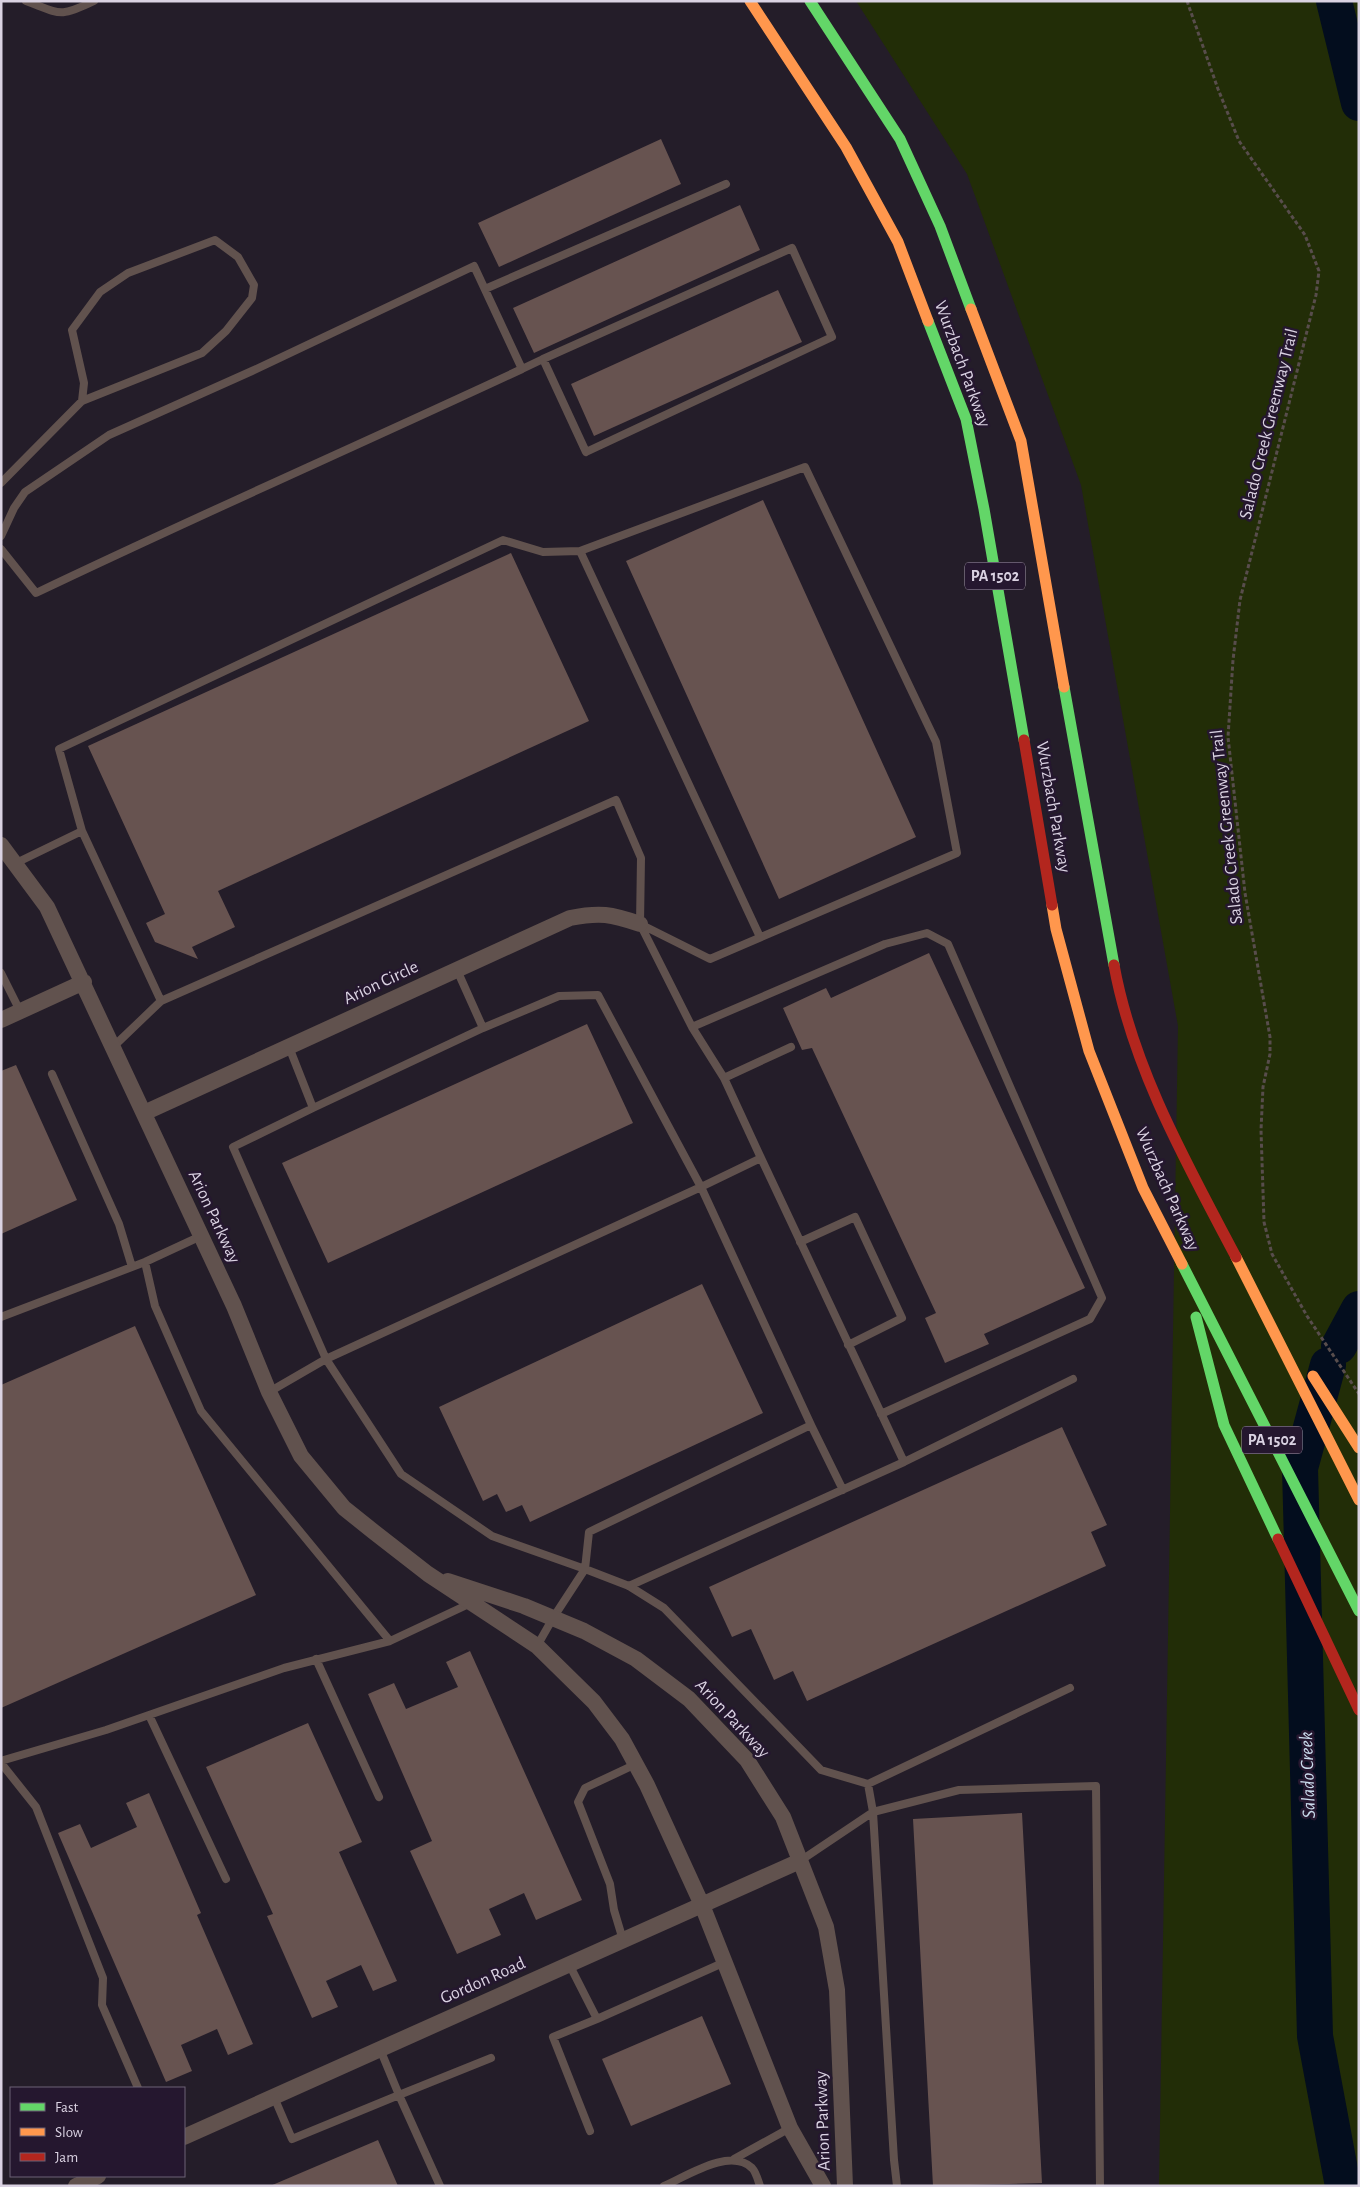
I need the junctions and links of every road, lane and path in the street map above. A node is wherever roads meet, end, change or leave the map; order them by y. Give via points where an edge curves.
1 (26, 1) edge
2 (94, 1) edge
3 (750, 1) edge
4 (810, 1) edge
5 (1187, 1) edge
6 (726, 184) dead end
7 (484, 289) junction
8 (543, 360) junction
9 (522, 369) junction
10 (82, 401) junction
11 (1, 483) edge
12 (1, 536) edge
13 (1, 548) edge
14 (580, 551) junction
15 (82, 831) junction
16 (1, 845) edge
17 (16, 863) junction
18 (640, 924) junction
19 (760, 937) junction
20 (457, 970) junction
21 (1, 973) edge
22 (84, 982) junction
23 (161, 1001) junction
24 (20, 1011) junction
25 (1, 1020) edge
26 (692, 1026) junction
27 (483, 1028) junction
28 (113, 1047) junction
29 (289, 1047) junction
30 (791, 1047) dead end
31 (52, 1074) dead end
32 (724, 1078) junction
33 (313, 1108) junction
34 (144, 1113) junction
35 (761, 1158) junction
36 (701, 1186) junction
37 (201, 1236) junction
38 (800, 1242) junction
39 (145, 1262) junction
40 (132, 1267) junction
41 (1184, 1270) junction
42 (1252, 1286) junction
43 (1, 1317) edge
44 (848, 1345) junction
45 (326, 1359) junction
46 (1073, 1379) dead end
47 (269, 1392) junction
48 (1359, 1394) edge
49 (881, 1414) junction
50 (811, 1425) junction
51 (1359, 1448) edge
52 (904, 1462) junction
53 (843, 1490) junction
54 (1359, 1500) edge
55 (585, 1570) junction
56 (428, 1574) junction
57 (629, 1586) junction
58 (472, 1603) junction
59 (1359, 1611) edge
60 (553, 1618) junction
61 (390, 1641) junction
62 (537, 1646) junction
63 (316, 1659) junction
64 (1070, 1688) dead end
65 (1359, 1710) edge
66 (148, 1715) junction
67 (1, 1762) edge
68 (636, 1764) junction
69 (868, 1784) junction
70 (379, 1797) dead end
71 (873, 1812) junction
72 (800, 1861) junction
73 (226, 1879) dead end
74 (702, 1905) junction
75 (623, 1940) junction
76 (724, 1962) junction
77 (569, 1964) junction
78 (597, 2019) junction
79 (380, 2049) junction
80 (491, 2058) dead end
81 (138, 2087) edge
82 (399, 2095) junction
83 (274, 2097) junction
84 (790, 2128) junction
85 (590, 2131) dead end
86 (185, 2137) edge
87 (734, 2159) junction
88 (96, 2177) edge
89 (76, 2186) edge
90 (440, 2186) edge
91 (664, 2186) edge
92 (760, 2186) edge
93 (822, 2186) edge
94 (845, 2186) edge
95 (897, 2186) edge
96 (1100, 2186) edge

1 - 2 lane via 61,14
3 - 41 highway, Wurzbach Parkway / PA 1502 via 846,147 898,242 966,419 1056,929 1090,1051 1143,1188
4 - 42 highway, Wurzbach Parkway / PA 1502 via 900,138 940,226 1021,441 1034,529 1121,1003 1165,1121
5 - 48 path, Salado Creek Greenway Trail via 1239,141 1305,235 1319,271 1240,600 1228,737 1245,894 1270,1036 1261,1130 1264,1222 1276,1262 1307,1316
6 - 7 lane
7 - 9 lane
7 - 12 lane via 474,266 109,435 25,492
8 - 8 lane via 586,452 832,337 792,248
8 - 9 lane
9 - 13 lane via 36,593
10 - 10 lane via 84,383 72,330 100,292 128,273 215,240 238,257 254,285 252,298 226,331 202,353
10 - 11 lane
14 - 15 lane via 543,552 503,540 59,749
14 - 19 lane
14 - 19 lane via 805,467 936,742 956,853
15 - 17 lane
15 - 23 lane
16 - 17 street, Arion Parkway
17 - 22 street, Arion Parkway via 47,907
18 - 19 lane via 710,959
18 - 20 street, Arion Circle via 616,916 594,914 570,918
18 - 23 lane via 641,858 616,800
18 - 26 lane
20 - 27 lane
20 - 29 street, Arion Circle
21 - 24 lane
22 - 24 street
22 - 28 street, Arion Parkway
23 - 28 lane
24 - 25 street
26 - 32 lane
26 - 49 lane via 885,944 927,932 948,944 1102,1298 1090,1319
27 - 33 lane
27 - 36 lane via 559,996 598,995
28 - 34 street, Arion Parkway
29 - 33 lane
29 - 34 street, Arion Circle
30 - 32 lane
31 - 40 lane via 118,1224
32 - 35 lane
33 - 45 lane via 233,1147
34 - 37 street, Arion Parkway
35 - 36 lane
35 - 38 lane
36 - 45 lane
36 - 50 lane
37 - 39 lane
37 - 47 street, Arion Parkway
38 - 44 lane
38 - 44 lane via 854,1217 902,1318
39 - 40 lane
39 - 61 lane via 156,1306 202,1411
40 - 43 lane
41 - 59 highway, Wurzbach Parkway / PA 1502
41 - 65 highway via 1224,1424
42 - 51 highway
42 - 54 highway, Wurzbach Parkway / PA 1502
44 - 49 lane
45 - 47 lane
45 - 55 lane via 401,1474 492,1536
46 - 52 lane
47 - 56 street, Arion Parkway via 301,1456 344,1508
49 - 52 lane
50 - 53 lane
50 - 55 lane via 589,1532
52 - 53 lane
53 - 57 lane
55 - 57 lane
55 - 60 lane
56 - 58 street, Arion Parkway
56 - 60 street, Arion Parkway
57 - 69 lane via 664,1608 821,1770
58 - 61 lane
58 - 62 street, Arion Parkway
60 - 62 lane
60 - 72 street, Arion Parkway via 636,1658 689,1699 747,1760 783,1817
61 - 63 lane
62 - 68 street, Arion Parkway via 594,1702
63 - 66 lane
63 - 70 lane
64 - 69 lane
66 - 67 lane
66 - 73 lane
67 - 81 lane via 36,1807 103,1978 102,2005
68 - 74 street, Arion Parkway
68 - 75 lane via 586,1788 578,1802 610,1884
69 - 71 lane
71 - 72 lane
71 - 95 lane
71 - 96 lane via 959,1790 1096,1786
72 - 74 street, Gordon Road
72 - 94 street, Arion Parkway via 826,1927 837,1990
74 - 75 street, Gordon Road
74 - 76 street, Arion Parkway
75 - 77 street, Gordon Road
76 - 78 lane
76 - 84 street, Arion Parkway
77 - 78 lane
77 - 79 street, Gordon Road
78 - 85 lane via 553,2038
79 - 82 lane
79 - 83 street, Gordon Road
80 - 82 lane
82 - 83 lane via 292,2139
82 - 90 lane
83 - 86 street, Gordon Road
84 - 87 lane
84 - 93 street, Arion Parkway
87 - 91 lane via 723,2160
87 - 92 lane via 753,2169
88 - 89 street

